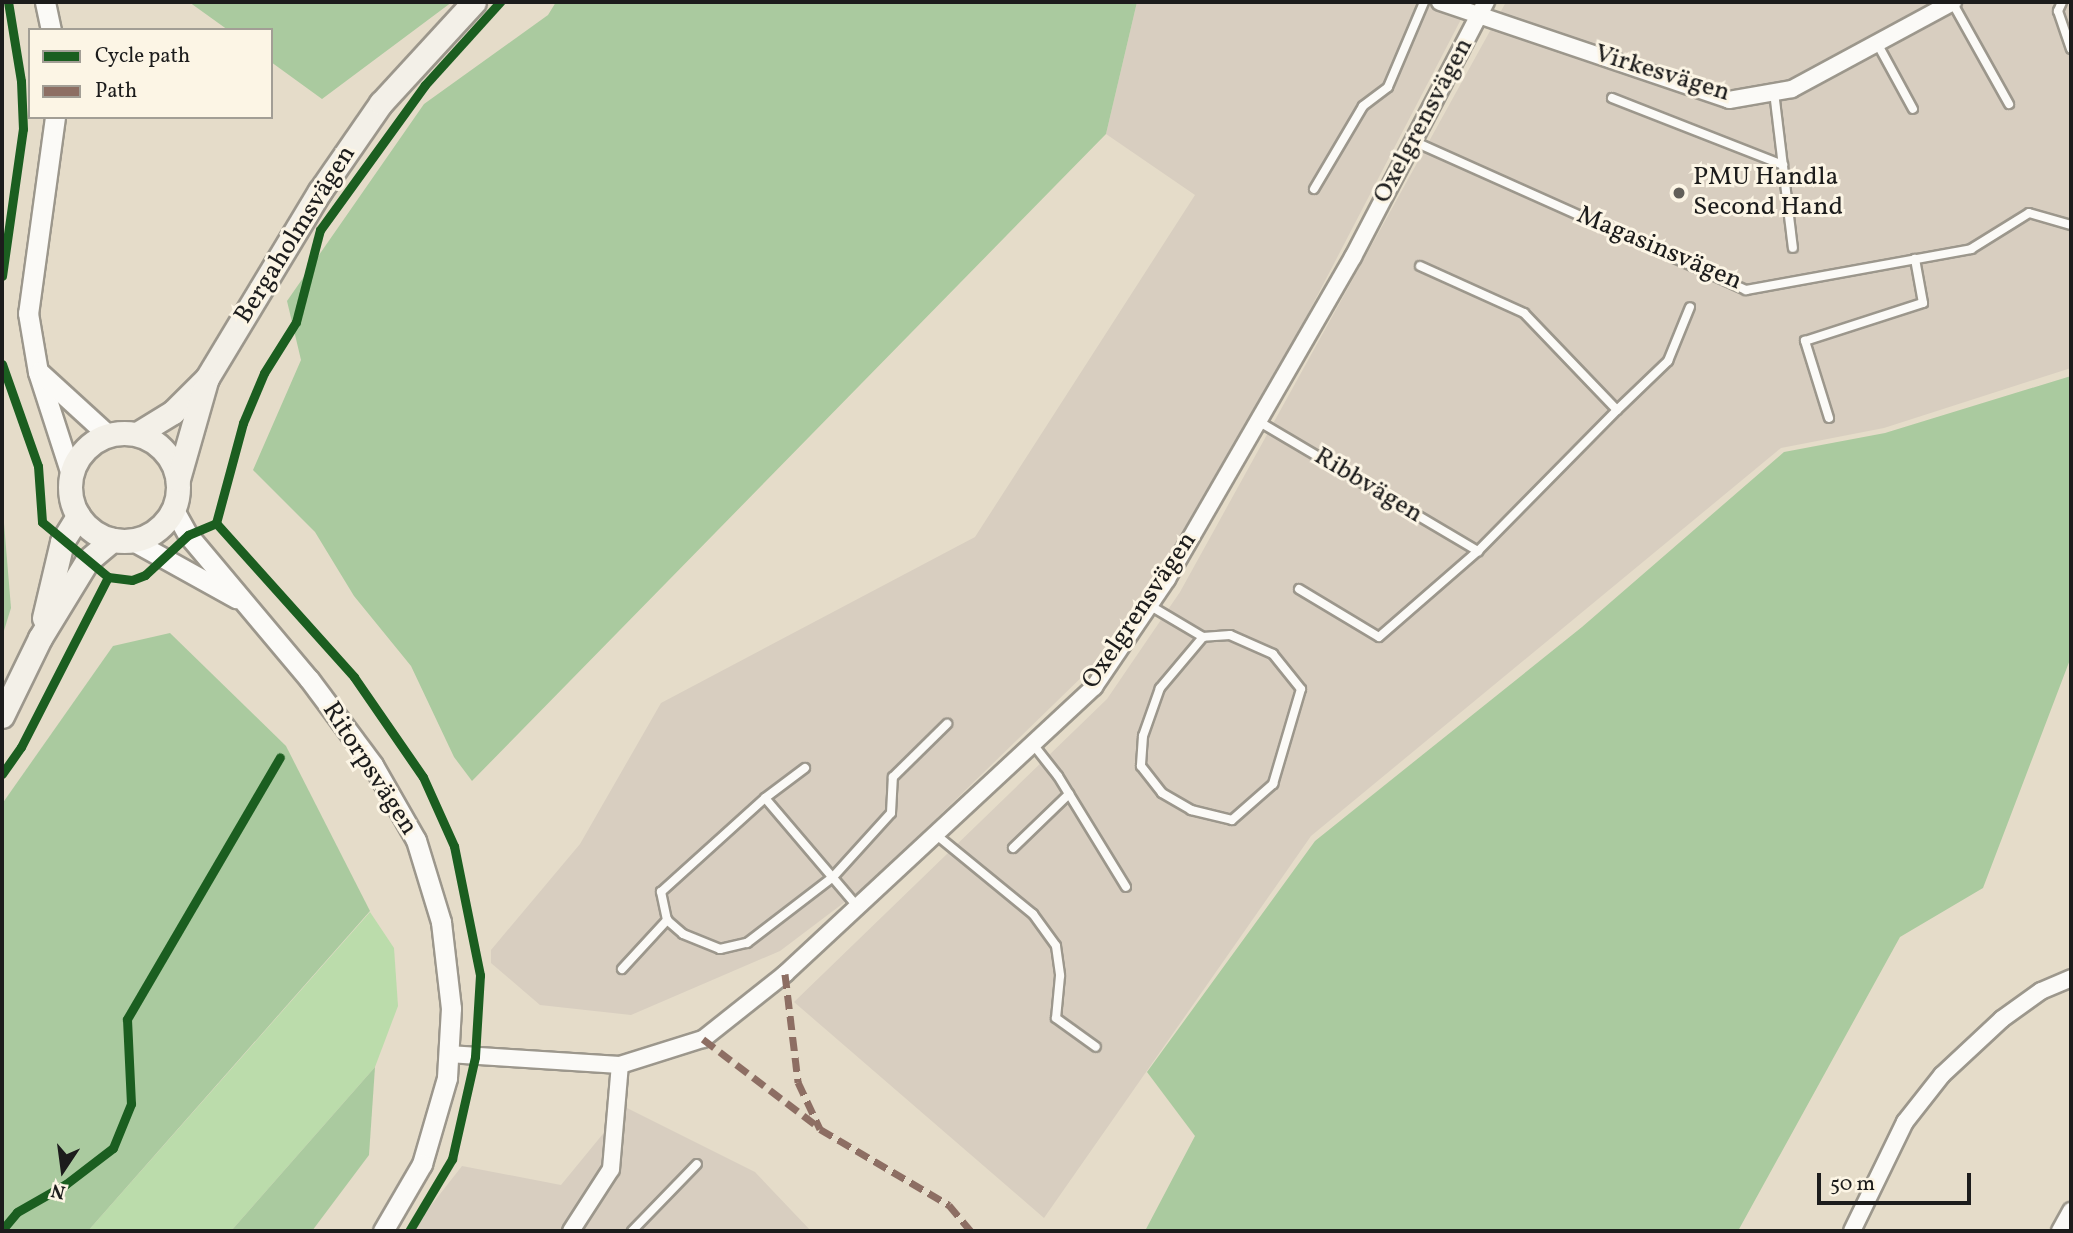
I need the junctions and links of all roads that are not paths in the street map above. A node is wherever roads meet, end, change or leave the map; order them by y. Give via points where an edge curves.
1 (45, 2) edge
2 (474, 2) edge
3 (1424, 2) edge
4 (1440, 2) edge
5 (1952, 2) edge
6 (2062, 2) edge
7 (1483, 8) edge
8 (51, 28) edge
9 (1877, 43) junction
10 (2071, 49) edge
11 (1774, 92) junction
12 (1612, 98) dead end
13 (2009, 104) dead end
14 (1913, 109) dead end
15 (55, 119) edge
16 (1413, 141) junction
17 (1783, 165) junction
18 (1314, 189) dead end
19 (2071, 225) edge
20 (1793, 247) dead end
21 (1915, 259) junction
22 (1420, 266) dead end
23 (1690, 307) dead end
24 (38, 372) junction
25 (207, 377) junction
26 (1617, 410) junction
27 (1829, 418) dead end
28 (1258, 421) junction
29 (137, 434) junction
30 (108, 435) junction
31 (71, 474) junction
32 (178, 479) junction
33 (174, 510) junction
34 (78, 516) junction
35 (122, 540) junction
36 (1478, 551) junction
37 (1299, 589) dead end
38 (1149, 605) junction
39 (251, 607) junction
40 (1203, 637) junction
41 (40, 638) junction
42 (2, 716) edge
43 (947, 724) dead end
44 (1032, 743) junction
45 (805, 768) dead end
46 (1069, 794) junction
47 (765, 798) junction
48 (934, 833) junction
49 (1013, 848) dead end
50 (833, 877) junction
51 (1126, 887) dead end
52 (857, 906) junction
53 (667, 920) junction
54 (622, 969) dead end
55 (2071, 978) edge
56 (1096, 1047) dead end
57 (448, 1054) junction
58 (620, 1065) junction
59 (697, 1164) dead end
60 (2071, 1211) edge
61 (383, 1231) edge
62 (571, 1231) edge
63 (632, 1231) edge
64 (1852, 1231) edge
65 (2060, 1231) edge

1 - 8 street
2 - 25 main road, Bergaholmsvägen via 382,103 320,191
3 - 18 lane via 1388,87 1363,106
4 - 7 street, Virkesvägen
5 - 9 street, Virkesvägen
5 - 13 lane
6 - 10 lane via 2058,11
7 - 11 street, Virkesvägen via 1729,100
7 - 16 street, Oxelgrensvägen
9 - 11 street, Virkesvägen via 1793,89
9 - 14 lane
11 - 17 lane
12 - 17 lane
15 - 24 street via 28,313
16 - 21 lane, Magasinsvägen via 1746,289
16 - 28 street, Oxelgrensvägen
17 - 20 lane
19 - 21 lane, Magasinsvägen via 2029,213 1971,249
21 - 27 lane via 1923,303 1805,341
22 - 26 lane via 1524,313
23 - 26 lane via 1668,361
24 - 30 street
24 - 31 street
25 - 29 main road, Bergaholmsvägen via 173,412
25 - 32 main road, Bergaholmsvägen
26 - 36 lane
28 - 36 lane, Ribbvägen
28 - 38 street, Oxelgrensvägen
29 - 30 main road, Bergaholmsvägen
29 - 32 main road via 164,450
30 - 31 main road via 87,447
31 - 34 main road via 70,496
32 - 33 main road, Bergaholmsvägen
33 - 35 main road via 153,533
33 - 39 street, Ritorpsvägen via 188,535
34 - 35 main road via 92,531
34 - 41 main road via 62,542
35 - 39 street, Ritorpsvägen
35 - 41 main road via 87,561
36 - 37 lane via 1379,637
38 - 40 lane
38 - 44 street, Oxelgrensvägen via 1094,687
39 - 57 street, Ritorpsvägen via 373,765 416,840 441,922 451,1008
40 - 40 lane via 1160,688 1143,736 1141,766 1162,793 1191,810 1232,820 1273,785 1301,690 1273,654 1230,635
41 - 42 main road
43 - 50 lane via 893,777 891,813
44 - 46 lane
44 - 48 street, Oxelgrensvägen
45 - 47 lane
46 - 49 lane
46 - 51 lane
47 - 50 lane
47 - 53 lane via 661,892
48 - 52 street, Oxelgrensvägen
48 - 56 lane via 1033,914 1056,946 1060,976 1056,1018
50 - 52 lane
50 - 53 lane via 747,943 720,949 683,933
52 - 58 street, Oxelgrensvägen via 785,974 703,1039
53 - 54 lane
55 - 64 street via 2041,991 2002,1019 1942,1075 1905,1122
57 - 58 street, Oxelgrensvägen
57 - 61 street, Ritorpsvägen via 447,1078 422,1164
58 - 62 street via 611,1169
59 - 63 lane
60 - 65 street

